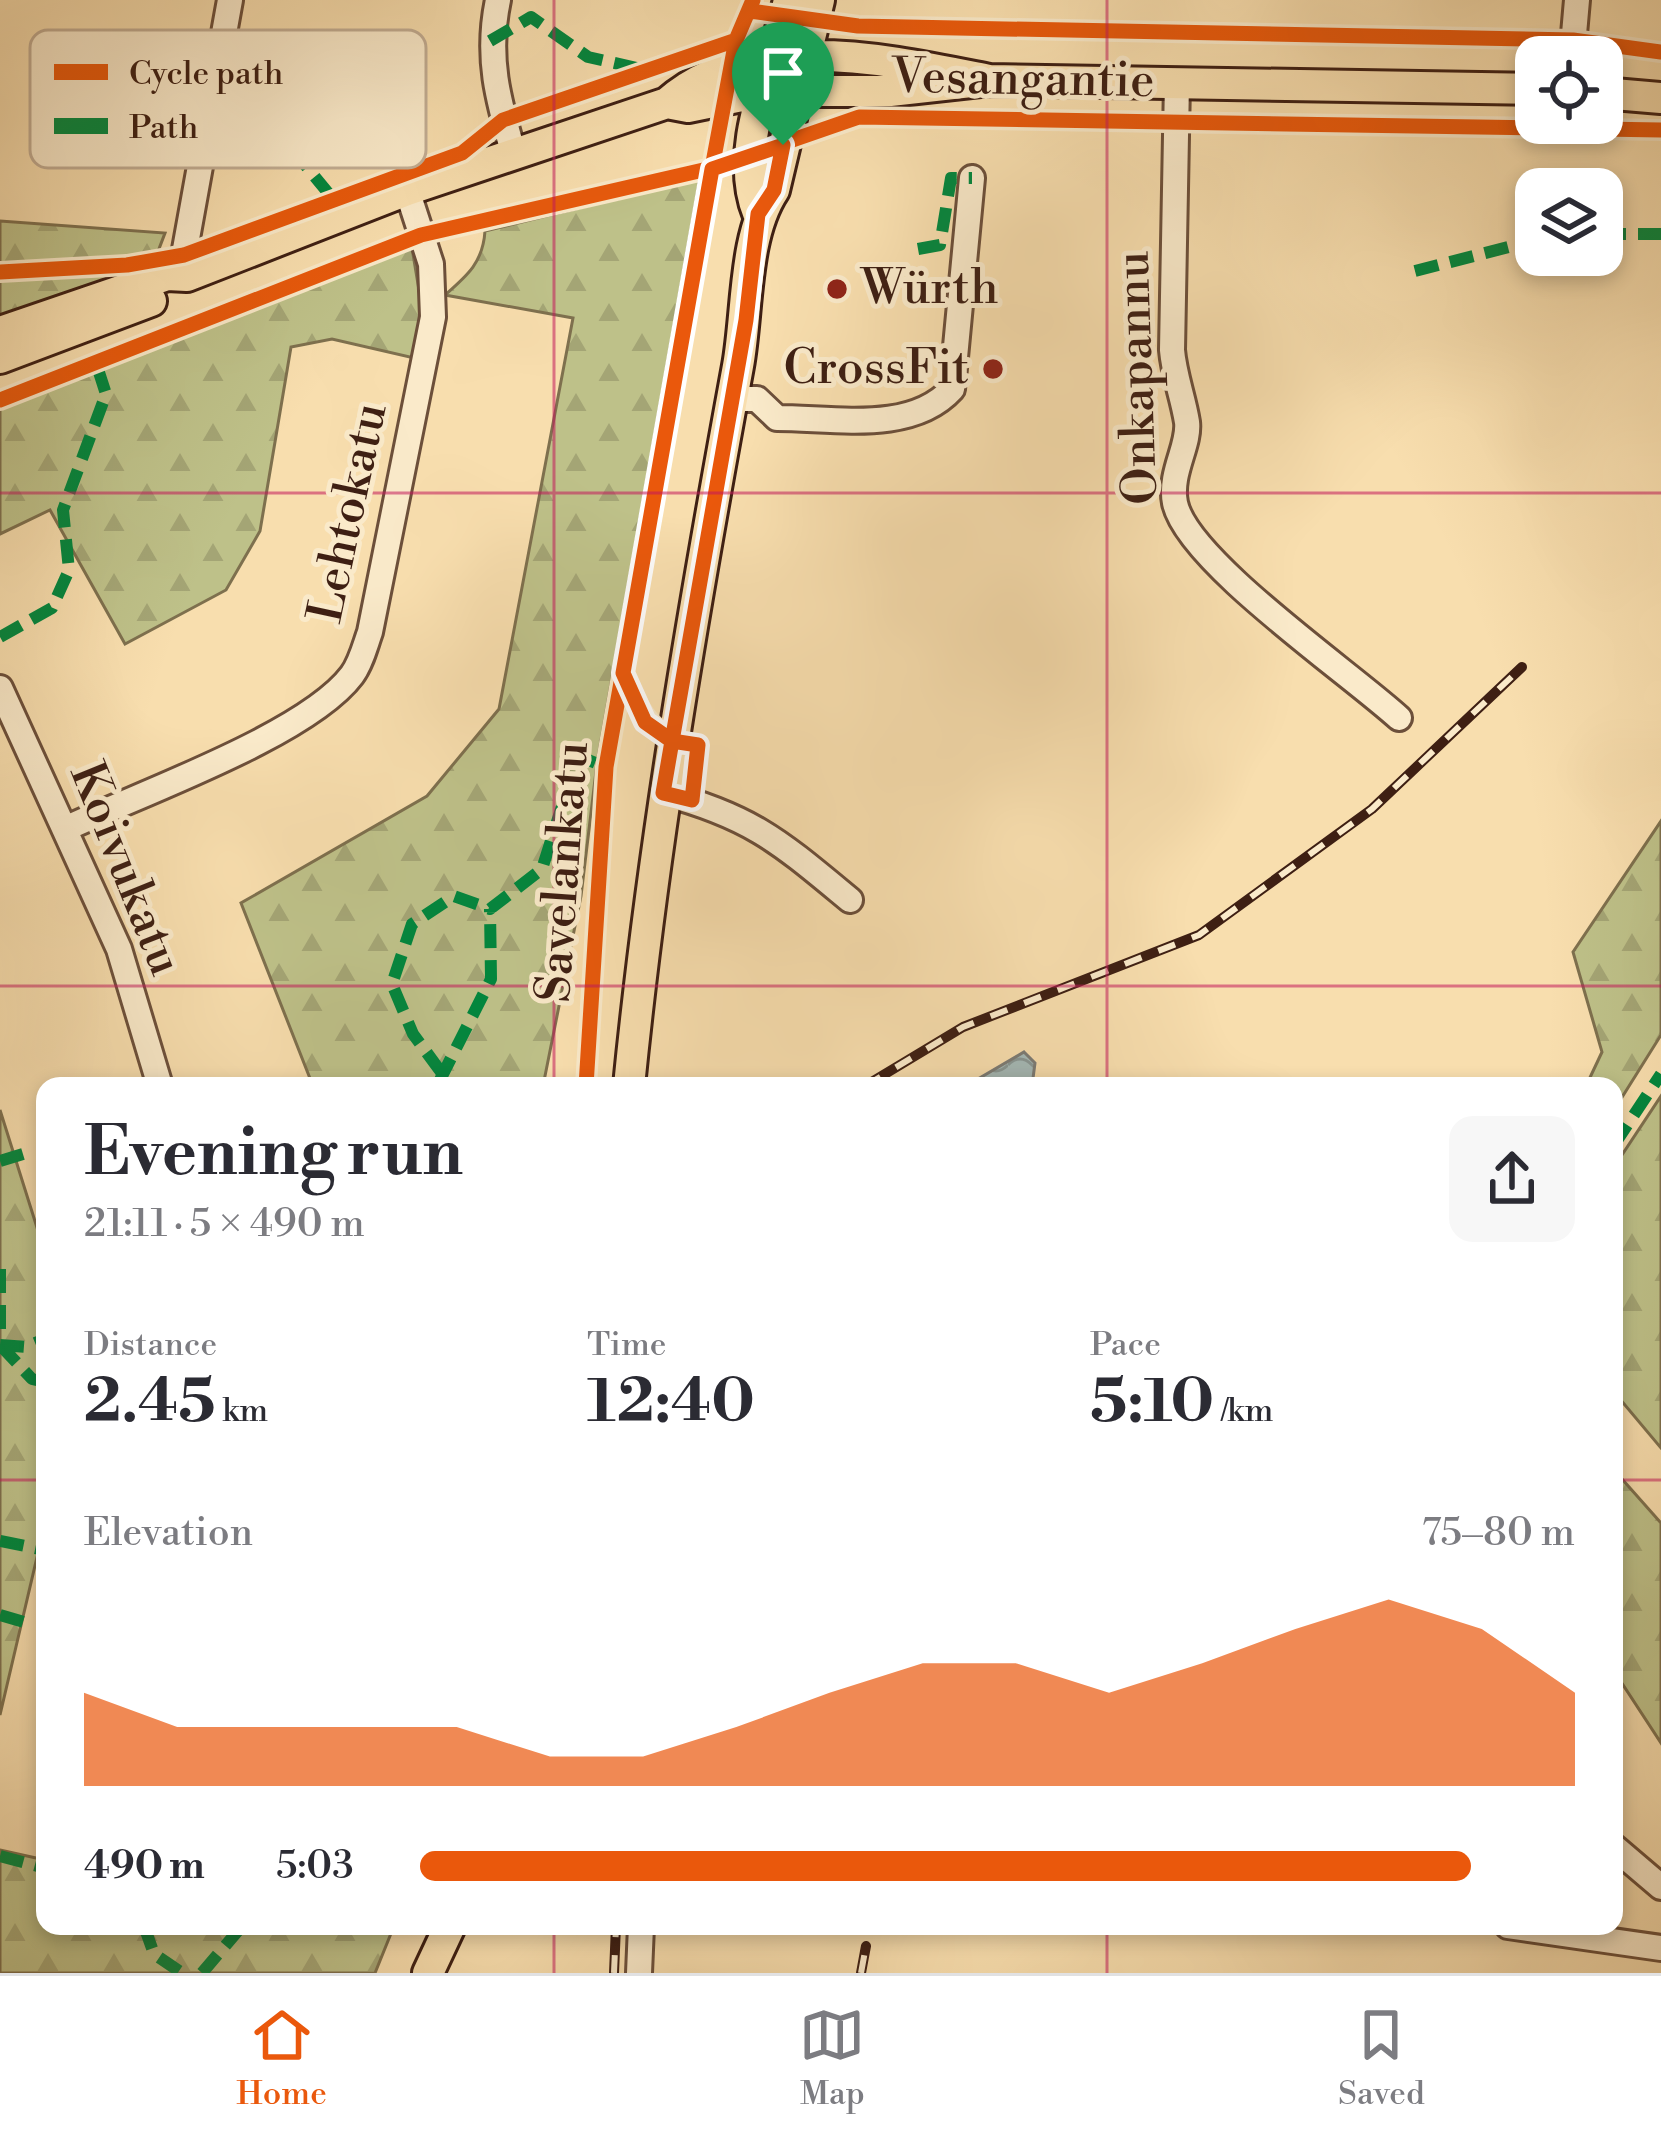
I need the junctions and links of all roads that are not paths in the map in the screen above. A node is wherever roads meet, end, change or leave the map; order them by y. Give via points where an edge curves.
1 (230, 0) edge
2 (498, 0) edge
3 (789, 0) edge
4 (819, 0) edge
5 (1577, 0) edge
6 (225, 30) edge
7 (1574, 36) edge
8 (785, 74) junction
9 (1177, 82) junction
10 (1515, 88) edge
11 (1623, 94) edge
12 (1661, 98) edge
13 (514, 155) junction
14 (200, 168) edge
15 (972, 178) dead end
16 (407, 190) junction
17 (187, 276) junction
18 (0, 332) edge
19 (0, 358) edge
20 (732, 399) junction
21 (0, 688) edge
22 (1399, 718) dead end
23 (663, 793) junction
24 (67, 828) junction
25 (850, 900) dead end
26 (157, 1077) edge
27 (629, 1077) edge
28 (1623, 1855) edge
29 (1661, 1887) edge
30 (446, 1935) edge
31 (641, 1935) edge
32 (1571, 1935) edge
33 (1661, 1948) edge
34 (428, 1973) edge
35 (639, 1973) edge

1 - 6 street
2 - 13 street via 491,74
3 - 8 main road
4 - 8 main road
5 - 7 street
8 - 9 main road, Vesangantie via 890,91 989,80
8 - 13 main road, Vesangantie via 688,107 667,103
8 - 20 main road, Savelankatu via 748,157 758,214
9 - 10 main road, Vesangantie
9 - 22 street, Onkapannu via 1172,350 1188,426 1175,462 1175,504 1200,550
11 - 12 main road
13 - 16 main road, Vesangantie
14 - 17 street
15 - 20 street via 952,388 937,405 910,418 777,418 757,399
16 - 17 main road, Vesangantie
16 - 24 street, Lehtokatu via 431,264 433,317 370,632 354,673 324,703 276,731
17 - 18 main road, Vesangantie via 167,275
17 - 19 main road, Vesangantie via 174,291 84,331
20 - 23 main road, Savelankatu
21 - 24 street, Koivukatu
23 - 25 street via 731,812
23 - 27 main road, Savelankatu
24 - 26 street, Koivukatu via 119,949
28 - 29 street
30 - 34 main road
31 - 35 street
32 - 33 street

